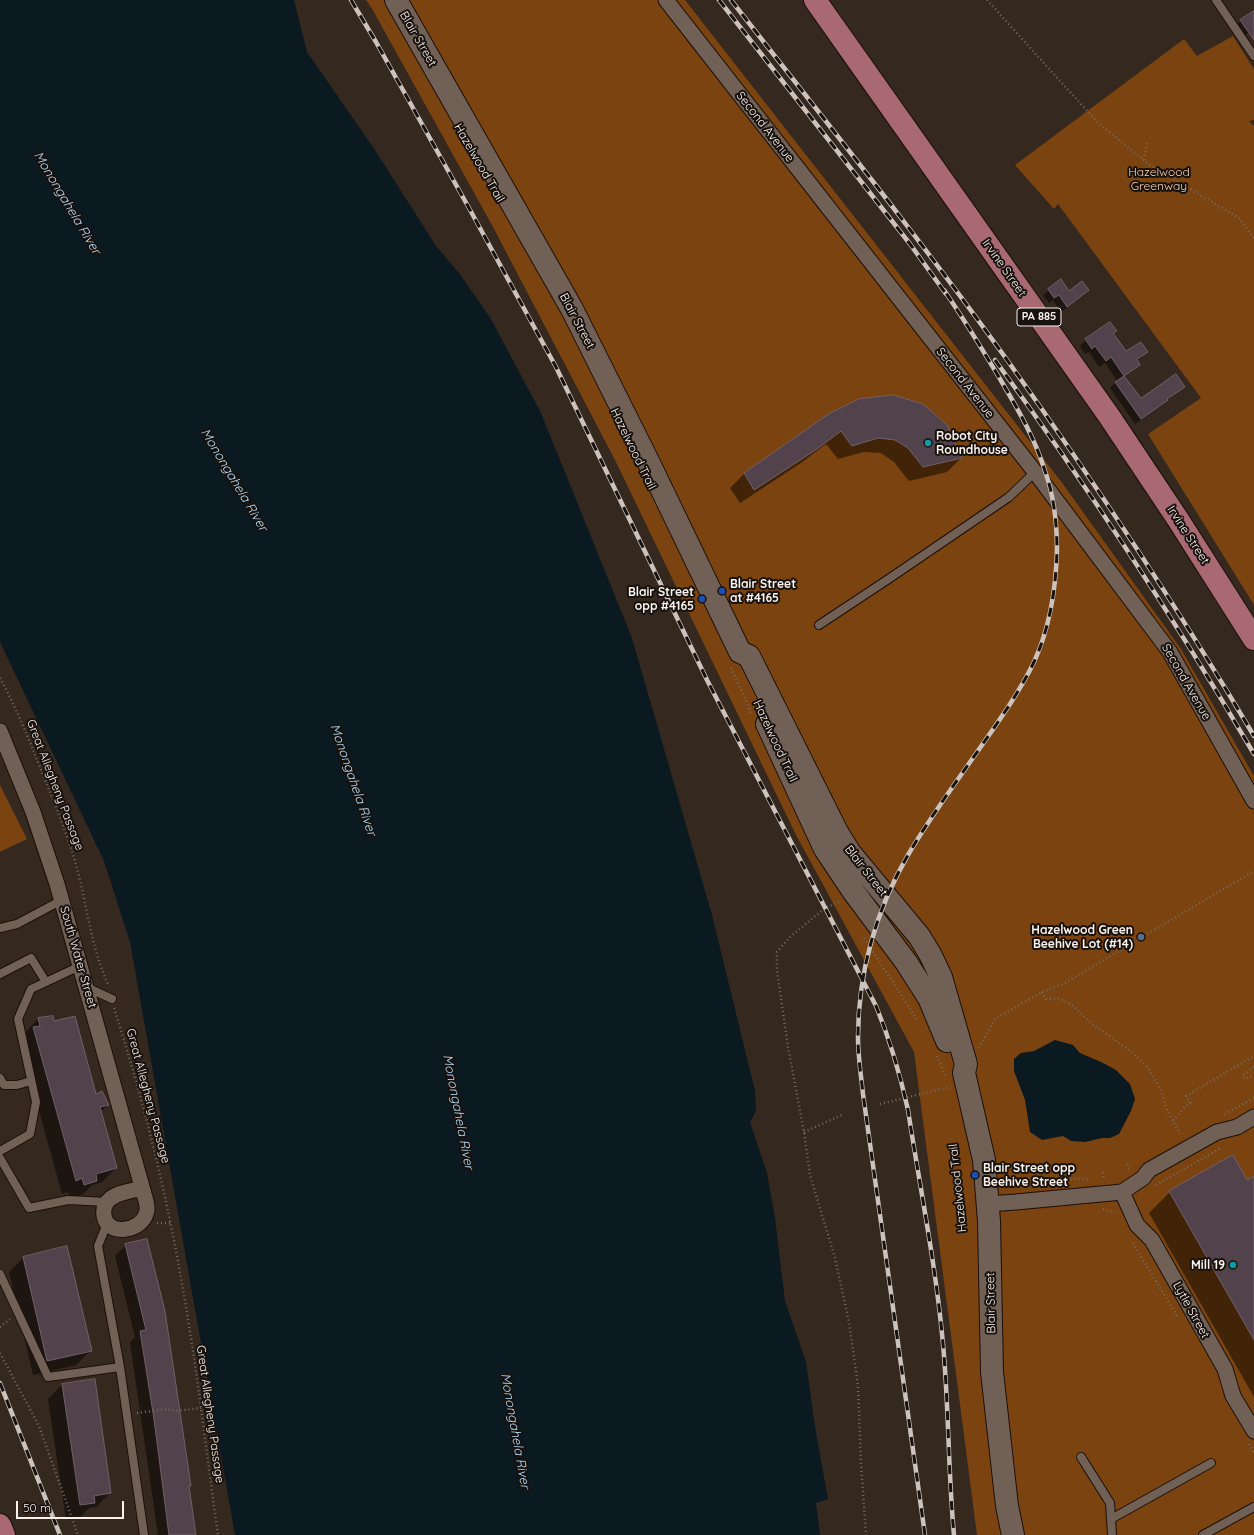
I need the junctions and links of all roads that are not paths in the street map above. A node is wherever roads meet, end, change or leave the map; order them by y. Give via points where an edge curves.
1 (396, 0) edge
2 (666, 0) edge
3 (815, 0) edge
4 (1216, 0) edge
5 (1254, 56) edge
6 (1035, 472) junction
7 (819, 625) dead end
8 (1254, 640) edge
9 (734, 657) junction
10 (0, 731) edge
11 (1254, 801) edge
12 (62, 900) junction
13 (0, 928) edge
14 (80, 966) junction
15 (0, 974) edge
16 (46, 982) junction
17 (86, 987) junction
18 (112, 999) road end
19 (0, 1078) edge
20 (31, 1081) junction
21 (958, 1084) junction
22 (1254, 1117) edge
23 (0, 1151) edge
24 (0, 1158) edge
25 (142, 1188) junction
26 (1122, 1192) junction
27 (107, 1202) junction
28 (988, 1204) junction
29 (107, 1224) junction
30 (0, 1274) edge
31 (120, 1367) junction
32 (1250, 1435) edge
33 (1081, 1457) dead end
34 (1211, 1463) dead end
35 (1254, 1508) edge
36 (1111, 1519) junction
37 (0, 1526) edge
38 (4, 1535) edge
39 (144, 1535) edge
40 (1013, 1535) edge
41 (1112, 1535) edge
42 (1203, 1535) edge

1 - 9 street, Blair Street via 572,309 642,448
2 - 6 street, Second Avenue
3 - 8 main road, Irvine Street / PA 885 via 1109,416
4 - 5 lane
6 - 7 lane via 1009,497
6 - 11 street, Second Avenue via 1170,652
9 - 21 street, Blair Street via 825,849 843,899 906,962 929,998 957,1067
9 - 21 street, Blair Street via 749,656 837,832 850,853 919,936 930,954 941,977 966,1064
10 - 12 street, South Water Street via 33,812
12 - 13 lane via 17,924
12 - 14 street, South Water Street
14 - 16 lane
14 - 17 street, South Water Street
15 - 16 lane via 31,958
16 - 20 lane via 31,989 18,1019
17 - 18 lane
17 - 25 street, South Water Street
19 - 20 lane via 4,1085
20 - 23 lane via 36,1102 30,1134
21 - 28 street, Blair Street via 984,1160
22 - 26 street via 1236,1127 1217,1132 1149,1170
24 - 27 lane via 29,1208 68,1200
25 - 27 street via 116,1195
25 - 29 street, South Water Street via 147,1208 144,1219 126,1229 112,1228
26 - 28 street
26 - 32 street, Lytle Street via 1138,1225 1152,1240 1225,1369 1233,1396
27 - 29 street via 103,1212
28 - 40 street, Blair Street via 992,1372 1006,1499
29 - 31 lane via 98,1246
30 - 31 lane via 48,1377
31 - 39 lane
33 - 36 lane via 1110,1503
34 - 36 lane
35 - 42 lane
36 - 41 lane
37 - 38 main road

